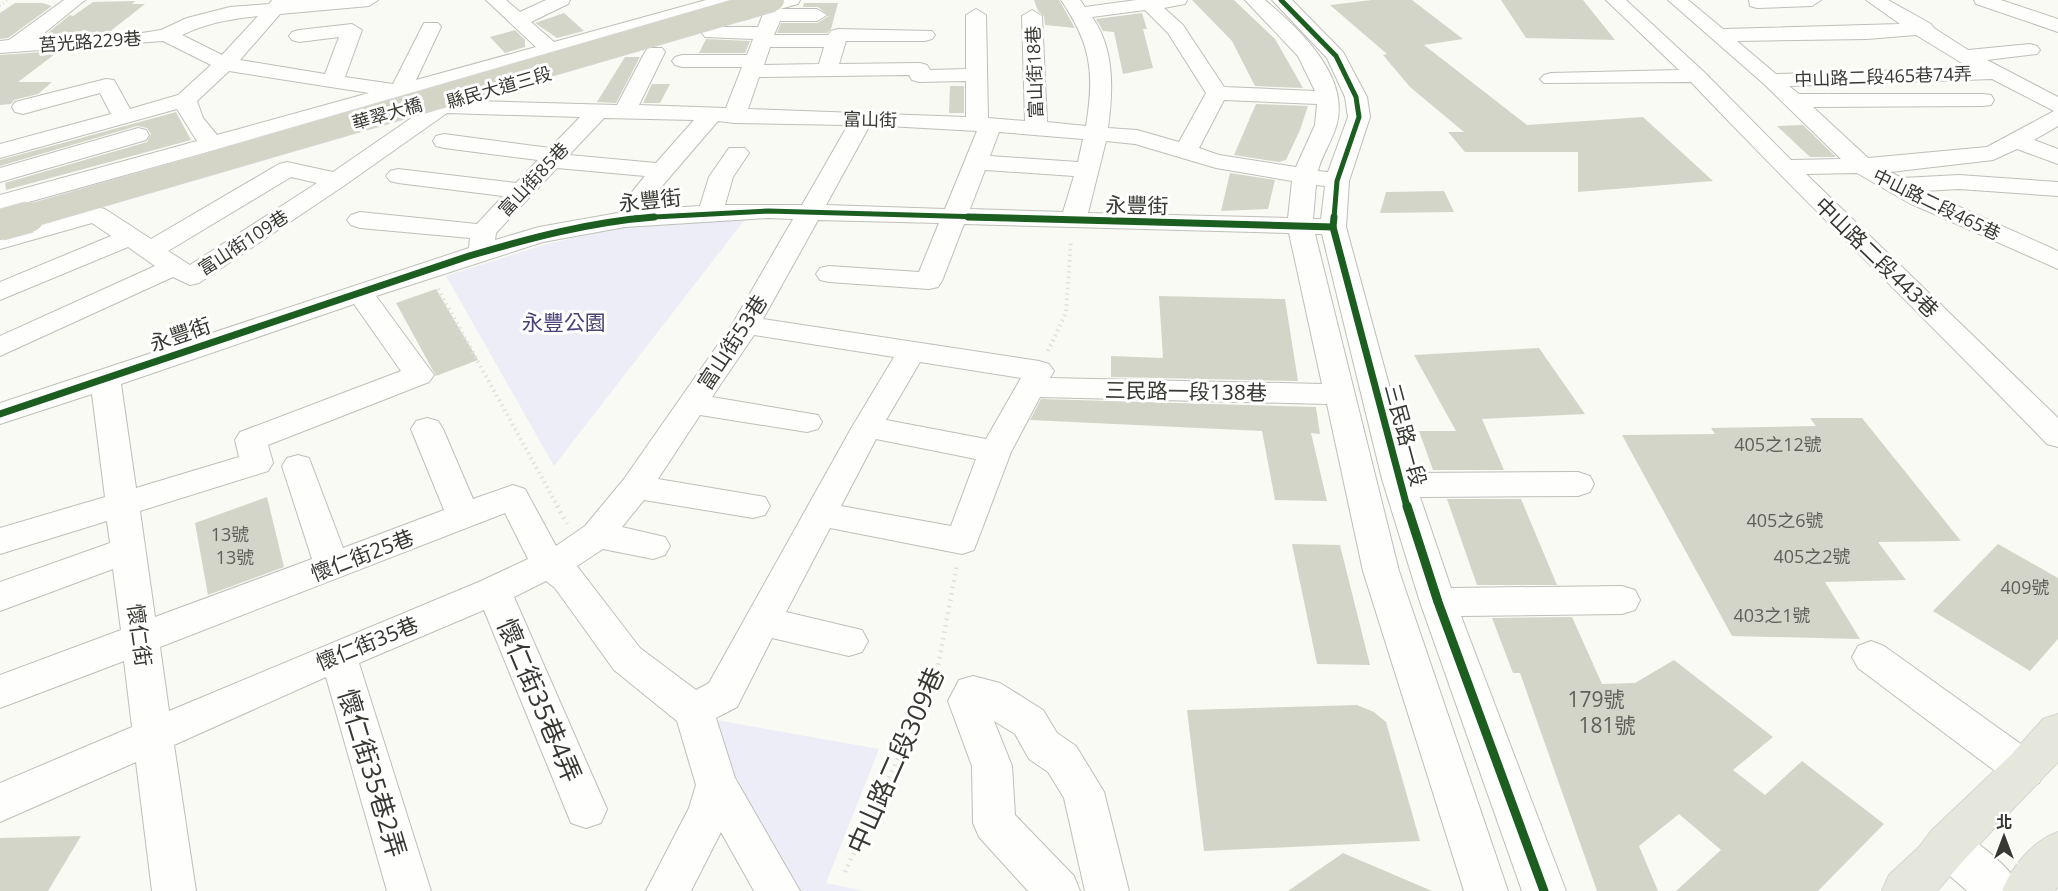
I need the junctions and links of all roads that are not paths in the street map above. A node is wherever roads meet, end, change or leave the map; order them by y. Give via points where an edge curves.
1 (76, 0) edge
2 (197, 0) edge
3 (369, 0) edge
4 (495, 0) edge
5 (561, 0) edge
6 (727, 0) edge
7 (740, 0) edge
8 (791, 0) edge
9 (1178, 0) edge
10 (1254, 0) edge
11 (1281, 0) edge
12 (1615, 0) edge
13 (1677, 0) edge
14 (1812, 0) edge
15 (1875, 0) edge
16 (1983, 0) edge
17 (1757, 2) dead end
18 (280, 4) edge
19 (1149, 4) junction
20 (1076, 7) edge
21 (817, 15) dead end
22 (976, 15) dead end
23 (1032, 16) dead end
24 (768, 19) edge
25 (1701, 20) junction
26 (518, 21) junction
27 (187, 25) junction
28 (2058, 26) edge
29 (431, 27) dead end
30 (1782, 27) junction
31 (1924, 28) junction
32 (712, 33) dead end
33 (1867, 33) junction
34 (166, 35) junction
35 (1719, 35) junction
36 (299, 36) dead end
37 (142, 39) junction
38 (836, 41) junction
39 (4, 50) edge
40 (551, 50) junction
41 (2030, 50) dead end
42 (655, 52) dead end
43 (1323, 56) junction
44 (1964, 56) junction
45 (682, 61) dead end
46 (224, 64) junction
47 (753, 66) junction
48 (827, 70) junction
49 (1995, 72) junction
50 (920, 73) junction
51 (1918, 74) junction
52 (976, 75) junction
53 (1697, 76) junction
54 (76, 78) dead end
55 (1551, 80) dead end
56 (1771, 81) junction
57 (332, 83) junction
58 (400, 92) junction
59 (1217, 93) junction
60 (1328, 98) junction
61 (186, 100) junction
62 (1983, 100) dead end
63 (1793, 101) junction
64 (2058, 106) edge
65 (23, 107) dead end
66 (437, 107) junction
67 (597, 112) junction
68 (624, 113) junction
69 (123, 116) junction
70 (723, 116) junction
71 (2058, 117) edge
72 (862, 120) junction
73 (913, 120) junction
74 (984, 124) junction
75 (1036, 128) junction
76 (1096, 134) junction
77 (138, 135) dead end
78 (2014, 140) junction
79 (444, 141) dead end
80 (212, 143) junction
81 (1186, 151) junction
82 (0, 152) edge
83 (737, 153) dead end
84 (2058, 157) edge
85 (552, 158) junction
86 (975, 162) junction
87 (1861, 165) junction
88 (1785, 167) junction
89 (1087, 170) junction
90 (662, 171) junction
91 (0, 175) edge
92 (398, 176) dead end
93 (1306, 176) junction
94 (337, 180) junction
95 (1337, 181) junction
96 (1897, 186) junction
97 (2058, 189) edge
98 (520, 191) junction
99 (0, 203) edge
100 (0, 213) edge
101 (710, 213) junction
102 (811, 213) junction
103 (954, 217) junction
104 (640, 218) junction
105 (360, 220) dead end
106 (1073, 221) junction
107 (0, 225) edge
108 (1300, 226) junction
109 (1333, 227) junction
110 (0, 234) edge
111 (0, 241) edge
112 (482, 242) junction
113 (140, 244) junction
114 (2058, 261) edge
115 (174, 267) junction
116 (829, 274) dead end
117 (0, 292) edge
118 (359, 292) junction
119 (746, 325) junction
120 (0, 347) edge
121 (911, 353) junction
122 (105, 378) junction
123 (1035, 379) junction
124 (1340, 394) junction
125 (692, 404) junction
126 (0, 414) edge
127 (807, 422) dead end
128 (867, 428) junction
129 (426, 429) dead end
130 (2058, 436) edge
131 (995, 452) junction
132 (298, 466) dead end
133 (1578, 483) dead end
134 (1400, 485) junction
135 (636, 487) junction
136 (124, 506) junction
137 (753, 506) dead end
138 (820, 514) junction
139 (463, 516) junction
140 (0, 541) edge
141 (653, 546) dead end
142 (575, 549) junction
143 (128, 550) junction
144 (332, 567) junction
145 (494, 591) junction
146 (0, 597) edge
147 (1622, 600) dead end
148 (1438, 602) junction
149 (763, 621) junction
150 (140, 639) junction
151 (849, 641) dead end
152 (338, 655) junction
153 (1871, 657) dead end
154 (0, 693) edge
155 (694, 711) junction
156 (2058, 732) edge
157 (153, 735) junction
158 (2025, 770) junction
159 (717, 785) junction
160 (0, 803) edge
161 (586, 809) dead end
162 (1947, 846) junction
163 (2058, 853) edge
164 (174, 891) edge
165 (409, 891) edge
166 (668, 891) edge
167 (778, 891) edge
168 (1058, 891) edge
169 (1107, 891) edge
170 (1486, 891) edge
171 (1545, 891) edge
172 (1905, 891) edge
173 (2000, 891) edge
174 (2025, 891) edge

1 - 39 street
2 - 27 street
3 - 18 street, 莒光路229巷
4 - 26 street
5 - 26 street
6 - 40 street, 縣民大道三段
7 - 24 street
7 - 100 highway, 華翠大橋
8 - 24 street, 縣民大道三段
9 - 19 street
10 - 43 street, 三民路一段 via 1301,44
11 - 43 street, 三民路一段
12 - 53 street, 中山路二段443巷
13 - 25 street, 中山路二段465巷
14 - 17 street
15 - 31 street
16 - 28 street
18 - 27 street, 莒光路229巷
18 - 46 street
19 - 20 street
19 - 59 street via 1176,29
20 - 76 street via 1103,73
21 - 24 street
22 - 52 street
23 - 75 street, 富山街18巷
24 - 32 street
24 - 38 street
24 - 47 street
24 - 66 street, 縣民大道三段
24 - 107 highway, 華翠大橋, bridge
25 - 30 street
25 - 35 street, 中山路二段465巷
26 - 40 street
27 - 34 street, 莒光路229巷
29 - 58 street
30 - 33 street
30 - 35 street
31 - 33 street
31 - 44 street
33 - 51 street
34 - 37 street, 莒光路229巷
34 - 46 street
35 - 56 street, 中山路二段465巷
36 - 57 street via 352,30
37 - 39 street, 莒光路229巷
37 - 54 street
38 - 48 street
38 - 50 street via 837,35 926,29
40 - 58 street, 縣民大道三段
41 - 44 street
42 - 68 street
43 - 60 street, 三民路一段
43 - 95 street, 三民路一段 via 1356,97 1359,117
44 - 49 street
45 - 47 street
46 - 57 street
46 - 61 street
47 - 48 street
47 - 70 street
48 - 50 street
49 - 51 street, 中山路二段465巷74弄
49 - 64 street
50 - 52 street
50 - 73 street
51 - 56 street, 中山路二段465巷74弄
52 - 74 street
53 - 55 street
53 - 88 street, 中山路二段443巷
56 - 63 street, 中山路二段465巷
57 - 58 street
58 - 66 street, 富山街
58 - 80 street, 縣民大道三段
59 - 60 street
59 - 81 street
60 - 93 street via 1327,121 1310,157
61 - 69 street
61 - 80 street via 197,127
62 - 63 street
63 - 87 street, 中山路二段465巷
65 - 69 street via 106,85
66 - 67 street, 富山街
66 - 94 street, 富山街109巷
66 - 110 street, 縣民大道三段
67 - 68 street, 富山街
67 - 85 street, 富山街85巷
68 - 70 street, 富山街
69 - 82 street
70 - 72 street, 富山街
70 - 90 street
71 - 78 street
72 - 73 street, 富山街
72 - 102 street, 富山街53巷
73 - 74 street, 富山街
74 - 75 street, 富山街
74 - 86 street
75 - 76 street, 富山街
76 - 81 street, 富山街 via 1137,137
76 - 89 street
77 - 91 street
78 - 84 street
78 - 87 street via 1993,153
79 - 85 street
80 - 99 street, 縣民大道三段
81 - 93 street, 富山街
83 - 101 street via 721,177
85 - 90 street
85 - 98 street, 富山街85巷
86 - 89 street
86 - 103 street
87 - 88 street
87 - 96 street, 中山路二段465巷
88 - 130 street, 中山路二段443巷
89 - 106 street
90 - 104 street via 644,192
92 - 98 street
93 - 95 street, 富山街
93 - 108 street
94 - 113 street via 286,169
94 - 115 street, 富山街109巷 via 190,277
95 - 109 street, 三民路一段
96 - 97 street via 1959,182
96 - 114 street, 中山路二段465巷
98 - 112 street, 富山街85巷
101 - 102 street, 永豐街
101 - 104 street, 永豐街
102 - 103 street, 永豐街
102 - 119 street, 富山街53巷
103 - 106 street, 永豐街
103 - 116 street via 929,281
104 - 112 street, 永豐街
105 - 112 street
106 - 108 street, 永豐街
108 - 109 street, 永豐街
108 - 124 street
109 - 134 street, 三民路一段
111 - 113 street, 富山街109巷 via 96,214
112 - 118 street, 永豐街 via 427,270
113 - 115 street, 富山街109巷
113 - 117 street
115 - 120 street
118 - 122 street, 永豐街
118 - 136 street via 419,375 252,440 257,463
119 - 121 street, 三民路一段138巷
119 - 125 street, 富山街53巷
121 - 123 street, 三民路一段138巷
121 - 128 street
122 - 126 street, 永豐街
122 - 136 street, 懷仁街
123 - 124 street, 三民路一段138巷
123 - 131 street
124 - 170 street via 1381,571
125 - 127 street
125 - 135 street, 富山街53巷
128 - 131 street
128 - 138 street
129 - 139 street
131 - 138 street via 962,541
132 - 144 street
133 - 134 street
134 - 148 street, 三民路一段
135 - 137 street
135 - 142 street, 富山街53巷
136 - 140 street
136 - 143 street, 懷仁街
138 - 149 street
139 - 142 street, 懷仁街25巷 via 513,497
139 - 144 street, 懷仁街25巷
141 - 142 street
142 - 145 street, 懷仁街35巷
142 - 155 street via 567,578 627,659
143 - 146 street
143 - 150 street, 懷仁街
144 - 150 street, 懷仁街25巷
145 - 152 street, 懷仁街35巷
145 - 161 street, 懷仁街35巷4弄
147 - 148 street
148 - 171 street, 三民路一段
149 - 151 street
149 - 155 street via 723,695
150 - 154 street, 懷仁街25巷
150 - 157 street, 懷仁街
152 - 157 street, 懷仁街35巷
152 - 165 street, 懷仁街35巷2弄
153 - 158 street
155 - 159 street
156 - 158 main road
157 - 160 street, 懷仁街35巷
157 - 164 street, 懷仁街
158 - 162 main road
159 - 166 street via 708,814
159 - 167 street
162 - 172 main road
162 - 173 street
163 - 174 main road
168 - 169 street, 中山路二段309巷 via 994,823 992,766 967,701 973,692 986,694 1029,722 1043,746 1062,759 1083,792

